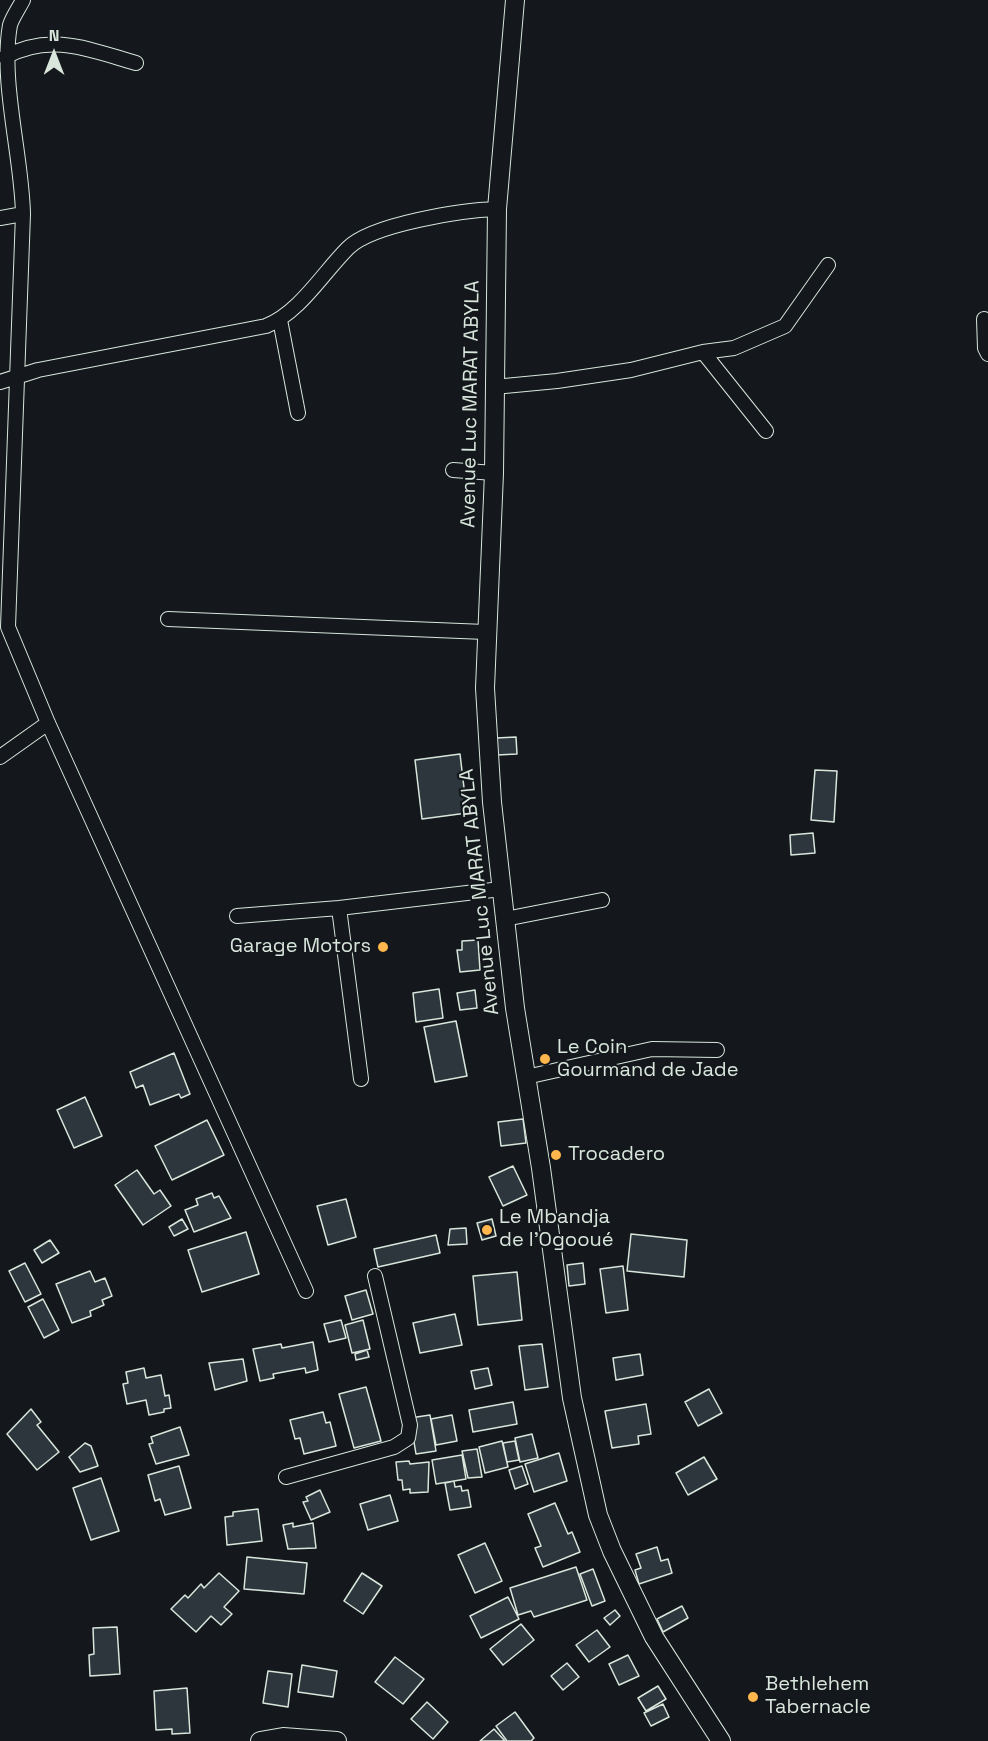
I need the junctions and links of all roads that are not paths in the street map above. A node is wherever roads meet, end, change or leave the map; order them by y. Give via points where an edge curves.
1 (23, 0) edge
2 (515, 0) edge
3 (5, 57) junction
4 (136, 63) dead end
5 (497, 209) junction
6 (23, 214) junction
7 (0, 218) edge
8 (828, 265) dead end
9 (280, 320) junction
10 (984, 320) dead end
11 (703, 352) junction
12 (988, 354) edge
13 (19, 375) junction
14 (0, 382) edge
15 (494, 387) junction
16 (298, 413) dead end
17 (765, 431) dead end
18 (453, 470) dead end
19 (494, 473) junction
20 (168, 619) dead end
21 (4, 629) edge
22 (485, 632) junction
23 (48, 723) junction
24 (0, 758) edge
25 (501, 889) junction
26 (602, 900) dead end
27 (339, 908) junction
28 (237, 916) dead end
29 (506, 919) junction
30 (717, 1050) dead end
31 (526, 1077) junction
32 (361, 1079) dead end
33 (375, 1276) dead end
34 (306, 1291) dead end
35 (286, 1477) dead end
36 (260, 1741) edge
37 (337, 1741) edge
38 (721, 1741) edge

1 - 3 street via 10,25
2 - 5 street, Avenue Luc MARAT ABYLA
3 - 4 street via 24,46 70,44
3 - 6 street via 6,102 23,191
5 - 9 street via 450,213 365,236 350,246
5 - 15 street, Avenue Luc MARAT ABYLA
6 - 7 street
6 - 13 street
8 - 11 street via 785,326 734,348
9 - 13 street
9 - 16 street
10 - 12 street
11 - 15 street via 631,370
11 - 17 street
13 - 14 street
13 - 21 street
15 - 19 street, Avenue Luc MARAT ABYLA
18 - 19 street
19 - 22 street, Avenue Luc MARAT ABYLA
20 - 22 street
21 - 23 street
22 - 25 street, Avenue Luc MARAT ABYLA via 486,738
23 - 24 street
23 - 34 street
25 - 27 street
25 - 29 street, Avenue Luc MARAT ABYLA
26 - 29 street
27 - 28 street
27 - 32 street
29 - 31 street, Avenue Luc MARAT ABYLA
30 - 31 street via 652,1049
31 - 38 street, Avenue Luc MARAT ABYLA via 572,1398 598,1515 654,1637
33 - 35 street via 410,1425 408,1438 394,1447
36 - 37 street via 283,1737

